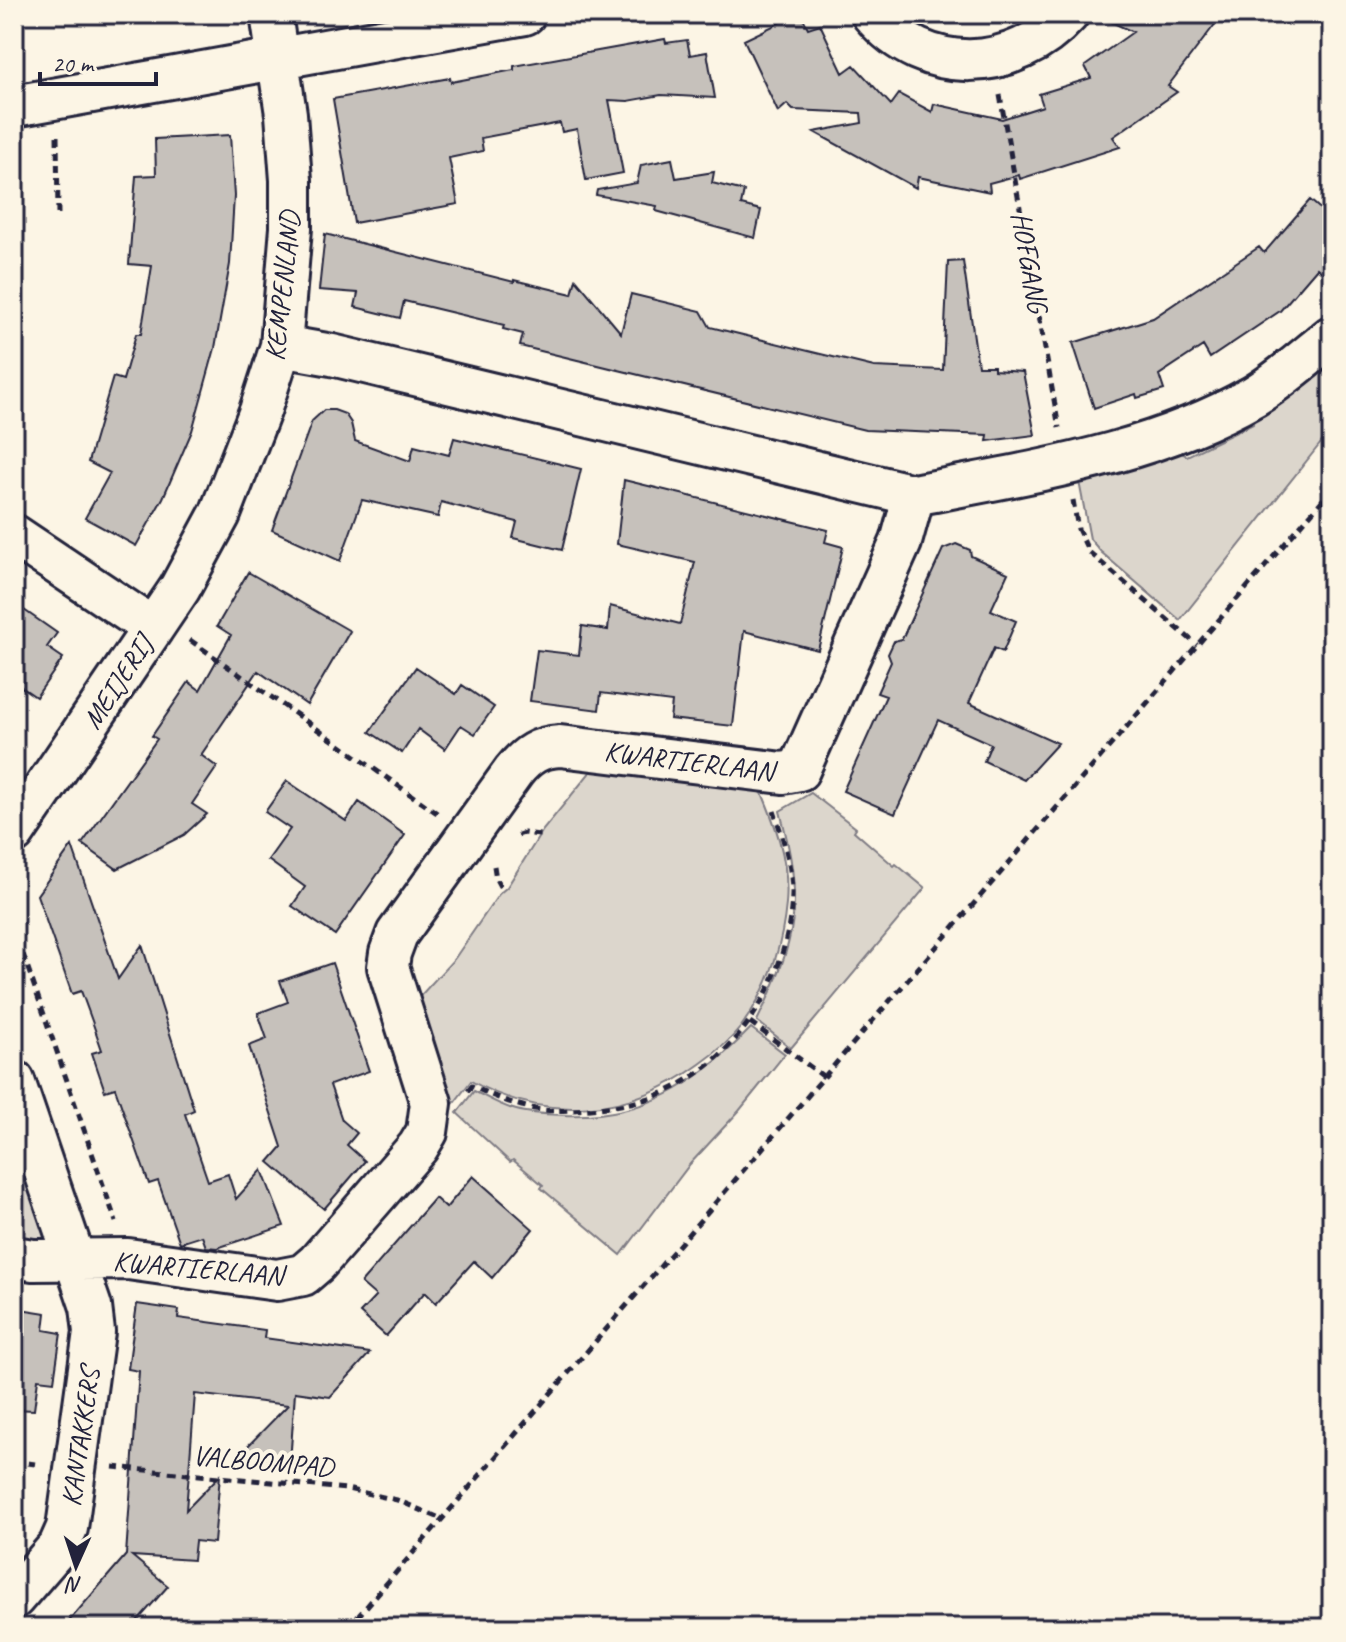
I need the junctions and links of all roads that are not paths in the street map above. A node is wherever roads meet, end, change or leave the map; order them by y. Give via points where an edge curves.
1 (271, 14) edge
2 (525, 14) edge
3 (872, 14) edge
4 (1068, 14) edge
5 (278, 58) junction
6 (31, 103) edge
7 (1332, 336) edge
8 (281, 346) junction
9 (914, 495) junction
10 (14, 535) edge
11 (156, 623) junction
12 (14, 833) edge
13 (14, 1081) edge
14 (14, 1257) edge
15 (76, 1259) junction
16 (14, 1598) edge

1 - 5 street, KEMPENLAND
2 - 5 street
3 - 4 street via 889,32 928,54 960,60 1011,54 1042,39
5 - 6 street
5 - 8 street, KEMPENLAND via 291,180
7 - 9 street via 1256,395 1190,427 1066,465
8 - 9 street
8 - 11 street, KEMPENLAND via 220,514
9 - 15 street, KWARTIERLAAN via 901,542 799,770 783,773 560,746 525,758 397,934 390,953 393,989 431,1103 427,1132 317,1263 303,1275 277,1280 128,1259
10 - 11 street, MEIJERIJ
11 - 12 street, MEIJERIJ
13 - 15 street, KANTAKKERS
14 - 15 street, KWARTIERLAAN
15 - 16 street, KANTAKKERS via 94,1332 67,1528 59,1546

